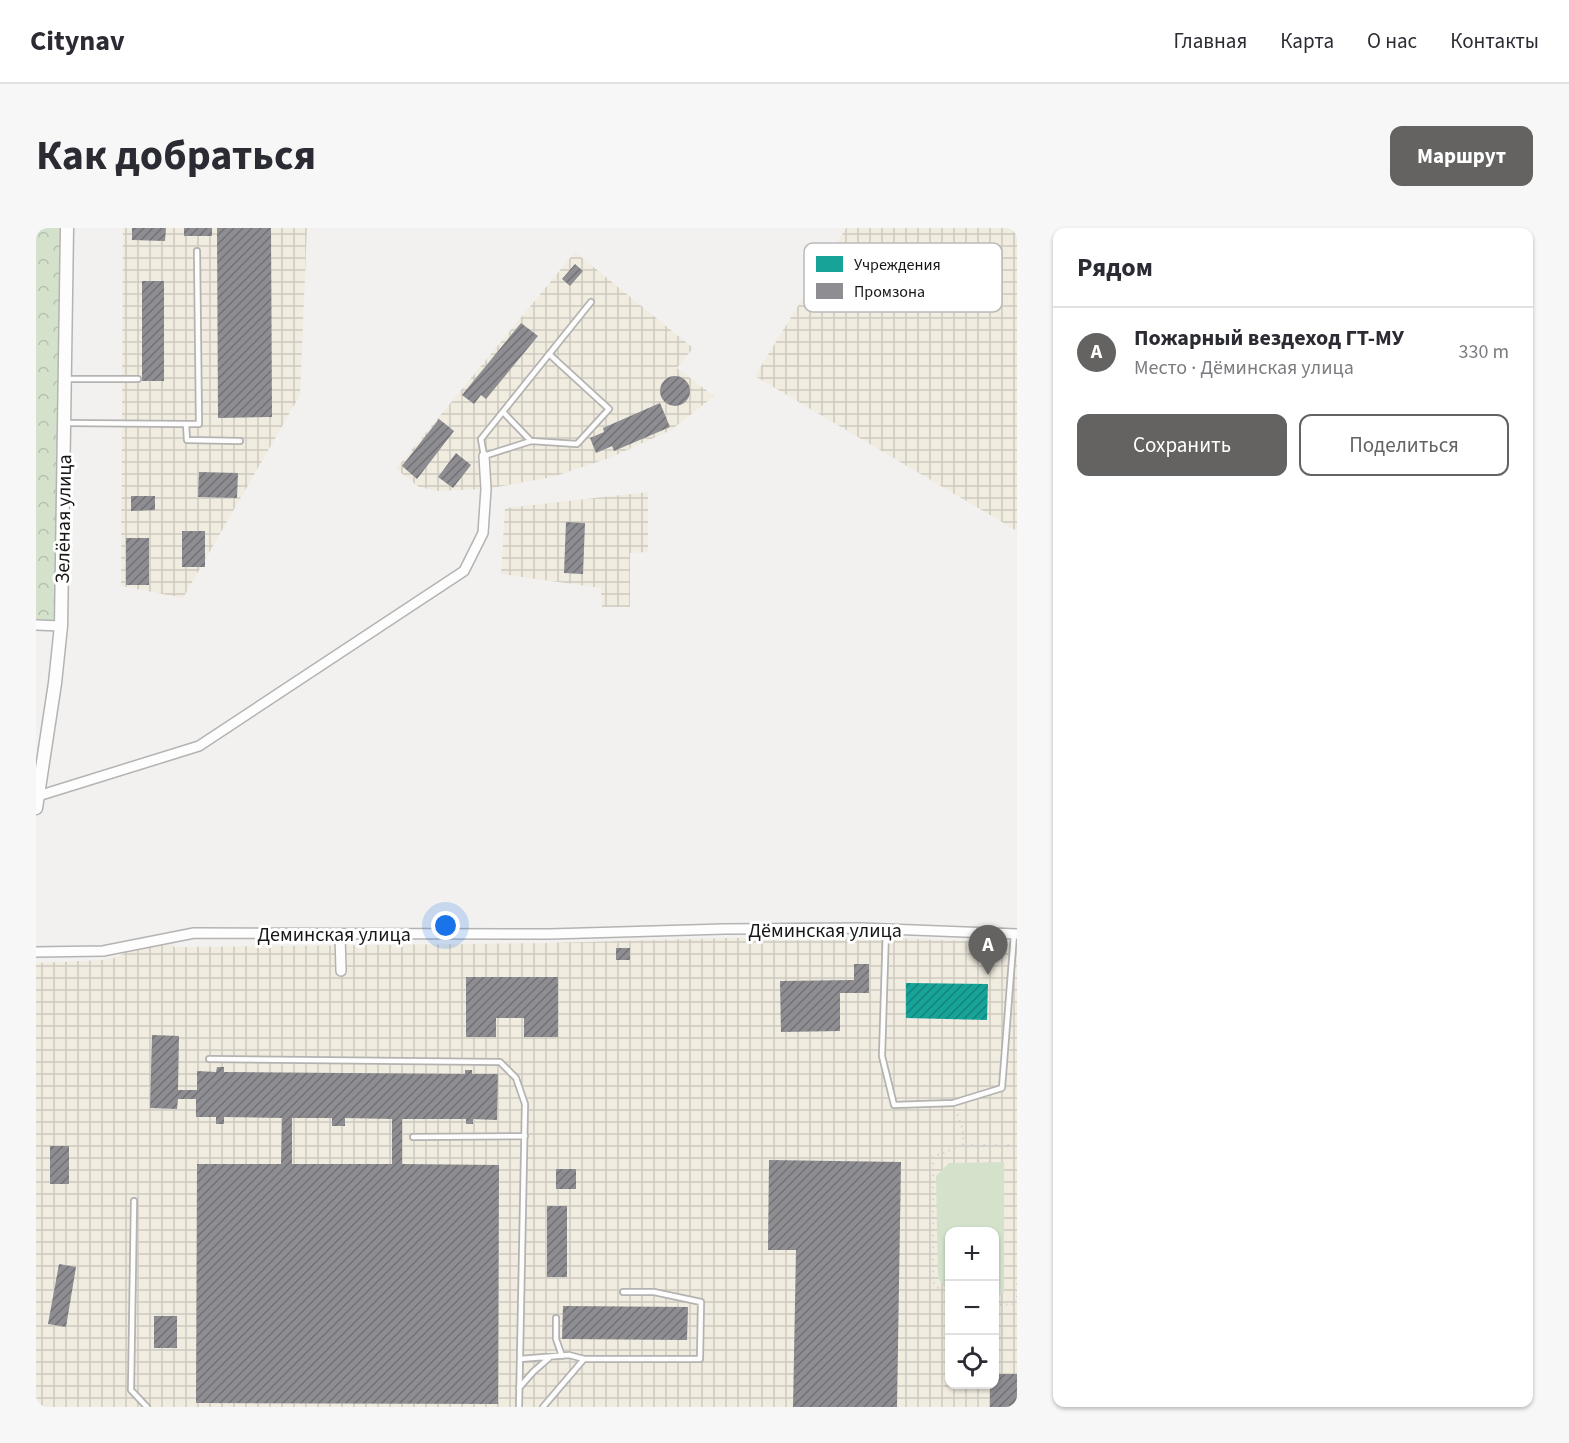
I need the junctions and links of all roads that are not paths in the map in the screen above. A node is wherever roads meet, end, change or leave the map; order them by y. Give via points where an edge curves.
1 (67, 228) edge
2 (197, 251) dead end
3 (591, 302) dead end
4 (549, 354) junction
5 (65, 379) junction
6 (138, 379) dead end
7 (503, 412) junction
8 (65, 423) junction
9 (186, 424) junction
10 (240, 441) dead end
11 (531, 441) junction
12 (484, 456) junction
13 (36, 626) edge
14 (61, 626) junction
15 (37, 802) edge
16 (886, 929) junction
17 (634, 932) joint
18 (340, 934) junction
19 (1015, 934) edge
20 (36, 952) edge
21 (341, 971) dead end
22 (209, 1059) dead end
23 (525, 1136) junction
24 (413, 1137) dead end
25 (134, 1201) dead end
26 (623, 1292) dead end
27 (556, 1318) dead end
28 (562, 1356) junction
29 (550, 1357) junction
30 (520, 1359) junction
31 (584, 1359) junction
32 (519, 1388) junction
33 (147, 1407) edge
34 (519, 1407) edge
35 (543, 1407) edge

1 - 5 street, Зелёная улица
2 - 9 lane via 199,424
3 - 4 lane
4 - 7 lane
4 - 11 lane via 609,409 577,444
5 - 6 lane
5 - 8 street, Зелёная улица
7 - 11 lane
7 - 12 lane via 481,440
8 - 9 lane
8 - 14 street, Зелёная улица
9 - 10 lane via 187,440
11 - 12 lane
12 - 15 street via 483,533 464,571 199,746
13 - 14 street
14 - 15 street, Зелёная улица
16 - 17 street, Дёминская улица
16 - 19 street, Дёминская улица
16 - 19 lane via 882,1056 894,1105 953,1103 1002,1088
17 - 18 street, Деминская улица
18 - 20 street, Деминская улица via 194,933 103,951
18 - 21 street
22 - 23 lane via 500,1062 516,1078 525,1104
23 - 24 lane
23 - 30 lane
25 - 33 lane via 131,1390
26 - 31 lane via 654,1292 701,1302 700,1359
27 - 28 lane via 556,1339
28 - 29 lane
28 - 31 lane
29 - 30 lane
29 - 32 lane
30 - 32 lane
31 - 35 lane
32 - 34 lane

